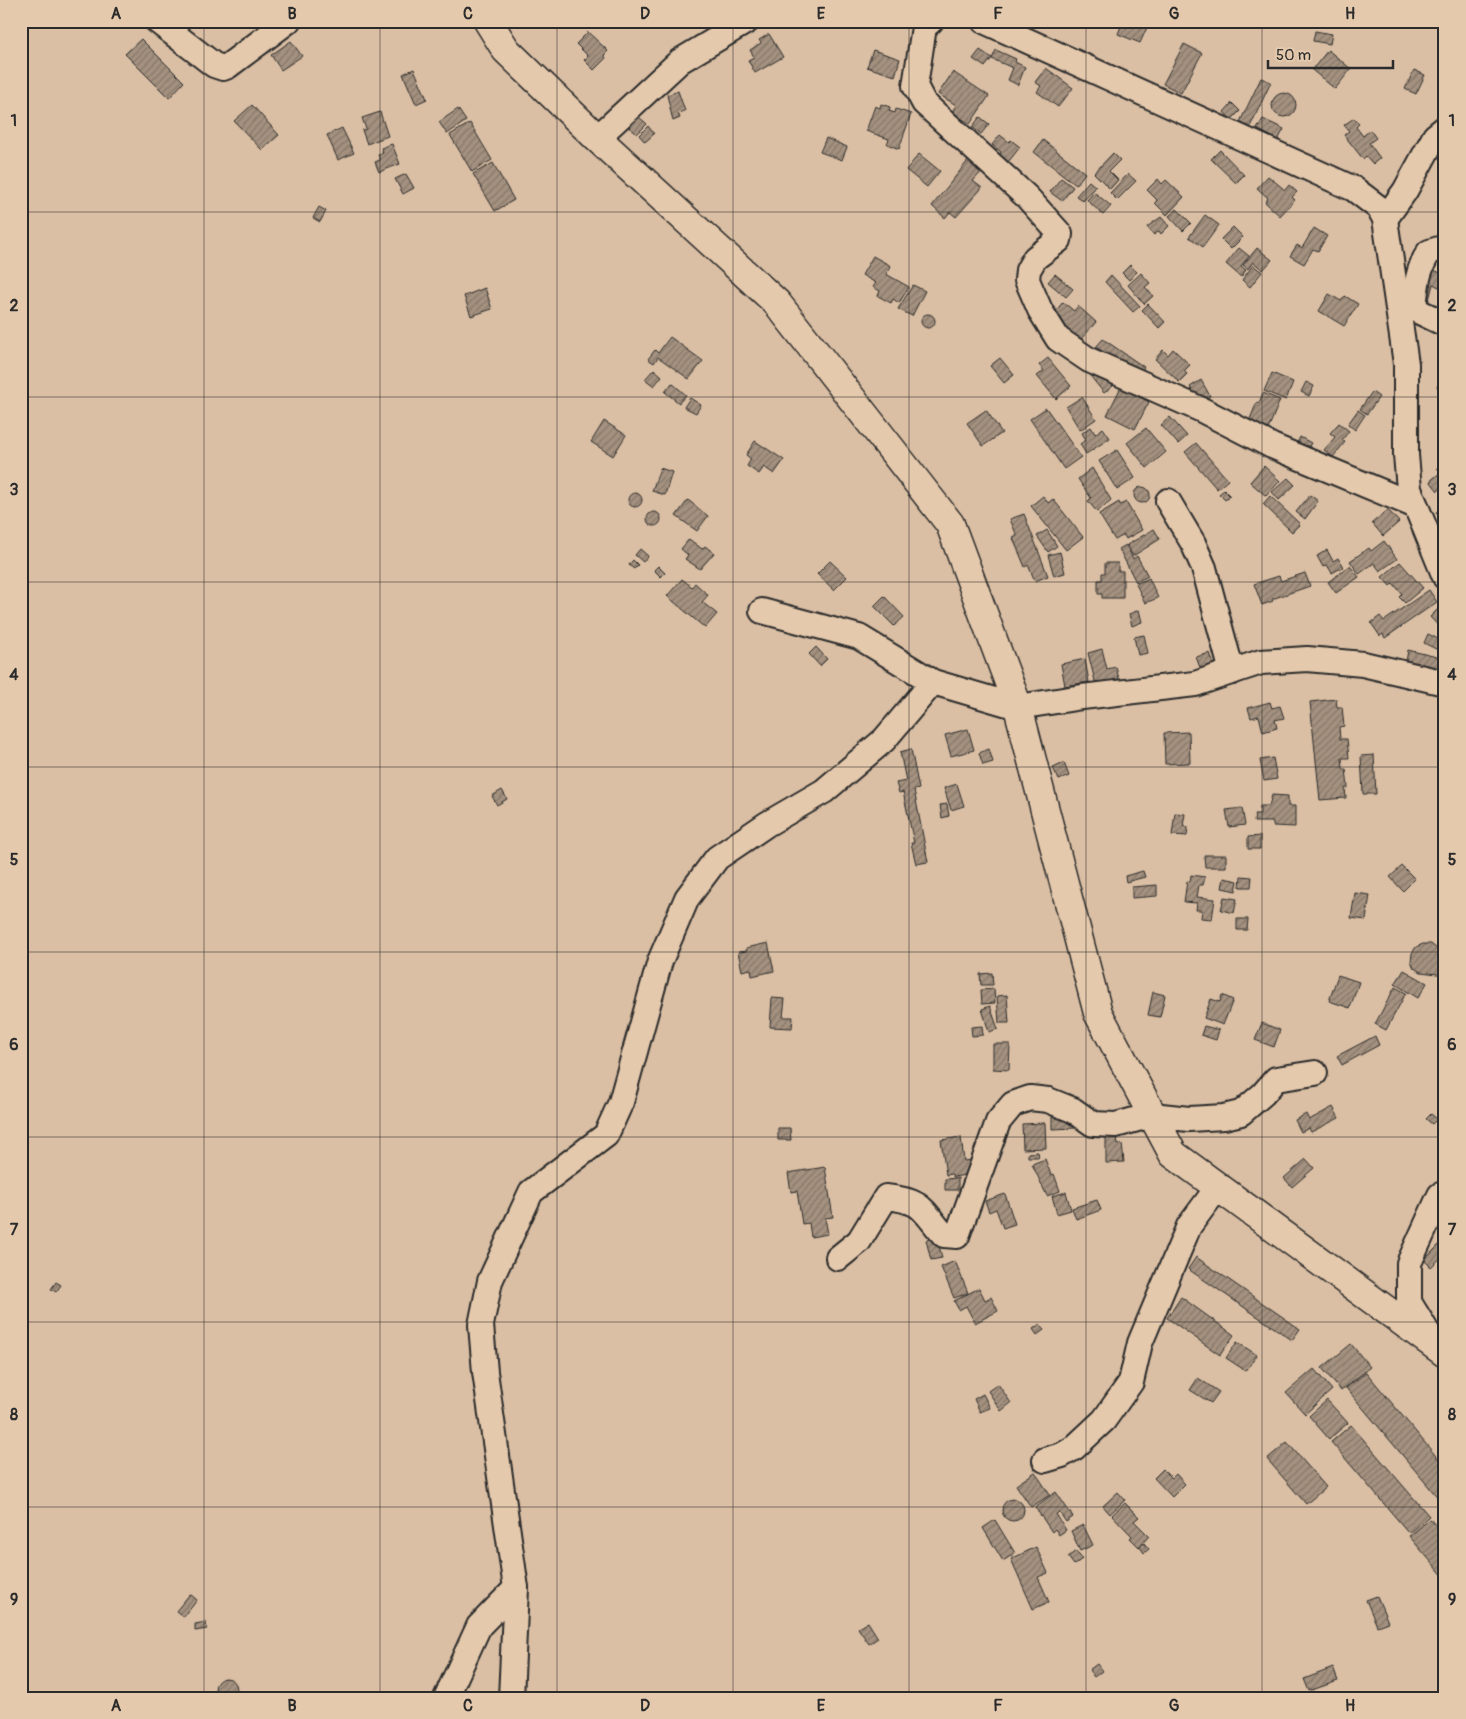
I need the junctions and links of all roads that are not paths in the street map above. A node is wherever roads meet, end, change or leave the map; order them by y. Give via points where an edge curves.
1 (157, 21) edge
2 (288, 21) edge
3 (488, 21) edge
4 (747, 21) edge
5 (931, 21) edge
6 (984, 21) edge
7 (1445, 128) edge
8 (596, 138) junction
9 (1385, 219) junction
10 (1445, 247) edge
11 (1406, 305) junction
12 (1445, 324) edge
13 (1168, 501) dead end
14 (1416, 506) junction
15 (1445, 577) edge
16 (762, 610) dead end
17 (1232, 672) junction
18 (933, 682) junction
19 (1445, 683) edge
20 (1018, 707) junction
21 (1315, 1073) dead end
22 (1152, 1114) junction
23 (1218, 1187) junction
24 (1440, 1195) dead end
25 (838, 1258) dead end
26 (1441, 1351) edge
27 (1045, 1460) dead end
28 (516, 1588) junction
29 (446, 1698) edge
30 (511, 1698) edge

1 - 2 street via 222,68
3 - 8 main road via 506,50
4 - 8 street via 680,61
5 - 14 street via 924,27 915,86 924,103 1026,197 1060,234 1059,240 1035,258 1028,270 1028,280 1040,310 1058,340 1089,360 1202,410 1272,446
6 - 9 street via 1354,189 1379,208
7 - 9 street via 1435,136 1405,191
8 - 20 main road via 777,303 950,524
9 - 11 street
10 - 11 street via 1429,252 1421,264
11 - 12 street
11 - 14 street via 1406,454 1409,489
13 - 17 street via 1194,543 1204,568
14 - 15 street
16 - 18 street via 859,638
17 - 19 street via 1261,662 1307,659 1363,664
17 - 20 street via 1195,684
18 - 20 street
18 - 28 street via 884,740 824,791 717,858 687,898 660,962 621,1102 606,1135 531,1192 490,1281 481,1326
20 - 22 main road via 1098,1013
21 - 22 street via 1276,1079 1241,1113 1189,1119
22 - 23 main road via 1173,1154
22 - 25 street via 1116,1125 1093,1124 1073,1110 1048,1100 1030,1098 1013,1104 998,1122 957,1236 944,1235 923,1207 903,1199 886,1197 860,1241
23 - 26 main road
23 - 27 street via 1188,1226 1140,1343 1131,1382 1104,1420 1074,1448
24 - 26 street via 1409,1263 1409,1302
28 - 29 street via 479,1626
28 - 30 street

